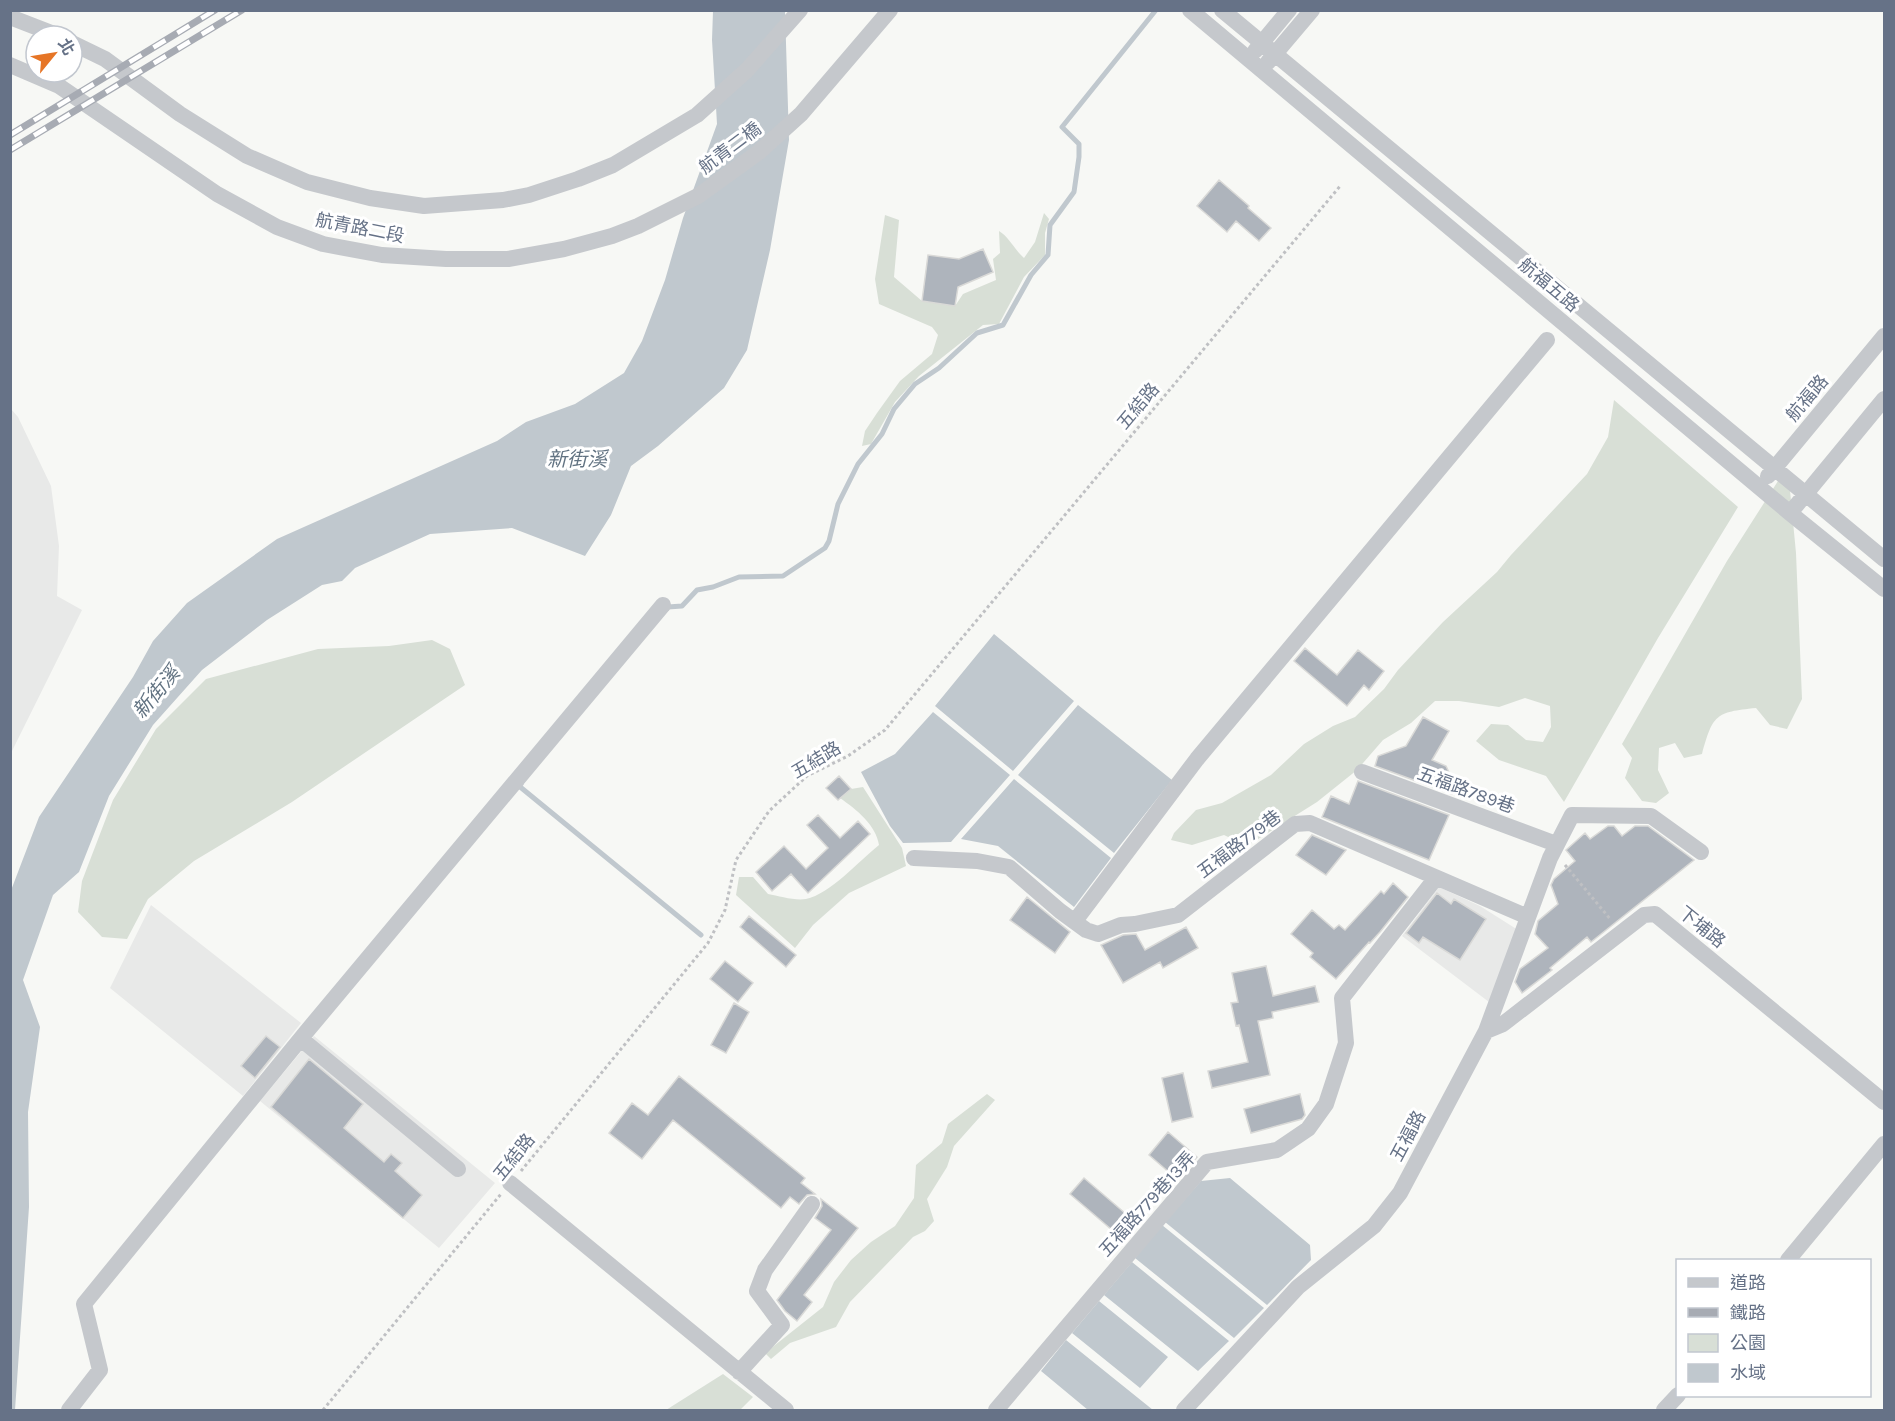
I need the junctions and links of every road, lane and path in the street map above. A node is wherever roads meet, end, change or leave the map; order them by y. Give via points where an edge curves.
1 (800, 10) edge
2 (890, 10) edge
3 (1190, 10) edge
4 (1222, 10) edge
5 (1289, 10) edge
6 (1312, 10) edge
7 (10, 17) edge
8 (28, 24) edge
9 (84, 49) edge
10 (1268, 49) junction
11 (1256, 64) junction
12 (10, 65) edge
13 (1341, 185) dead end
14 (638, 226) joint
15 (1884, 336) edge
16 (1547, 340) dead end
17 (1884, 399) edge
18 (1774, 468) junction
19 (1759, 486) junction
20 (1806, 495) junction
21 (1790, 513) junction
22 (1884, 559) edge
23 (1884, 589) edge
24 (663, 605) dead end
25 (1362, 772) dead end
26 (1556, 844) junction
27 (1701, 852) dead end
28 (915, 858) dead end
29 (1564, 863) dead end
30 (1435, 879) junction
31 (1528, 918) junction
32 (1075, 921) junction
33 (1613, 924) dead end
34 (1486, 1031) junction
35 (301, 1038) junction
36 (1884, 1102) edge
37 (1884, 1144) edge
38 (458, 1169) dead end
39 (510, 1183) junction
40 (812, 1204) dead end
41 (1789, 1259) edge
42 (739, 1372) junction
43 (1676, 1396) edge
44 (69, 1410) edge
45 (323, 1410) edge
46 (786, 1410) edge
47 (996, 1410) edge
48 (1184, 1410) edge
49 (1664, 1410) edge

1 - 9 street, 航青路二段 via 747,70 697,115 613,165 529,195 424,206 370,198 307,182 247,156 180,114 105,59
2 - 14 street, 航青二橋 via 801,114 759,152 698,195
3 - 11 street, 航福五路
4 - 10 street, 航福五路
5 - 10 street
6 - 10 street
7 - 8 street
10 - 11 street
10 - 18 street, 航福五路
11 - 19 street, 航福五路
12 - 14 street, 航青路二段 via 59,87 217,194 277,227 323,244 382,255 508,259 564,249
13 - 39 path, 五結路 via 885,730 848,756 807,776 769,811 736,860 725,910 708,943
15 - 18 street, 航福路
16 - 32 street via 1197,759
17 - 20 street
18 - 19 street, 航福路
18 - 20 street, 航福五路
19 - 21 street, 航福五路
20 - 21 street
20 - 22 street, 航福五路
21 - 23 street, 航福五路
24 - 35 street
25 - 26 street, 五福路789巷
26 - 27 street, 五福路 via 1572,815 1651,816
26 - 31 street, 五福路
28 - 32 street, 五福路779巷 via 1009,867
29 - 33 path
30 - 31 street, 五福路779巷
30 - 32 street, 五福路779巷 via 1310,823 1295,824 1178,915 1121,925 1098,934
30 - 47 street, 五福路779巷13弄 via 1342,998 1346,1043 1326,1104 1308,1129 1277,1150 1207,1162
31 - 34 street, 五福路
34 - 36 street, 下埔路 via 1503,1024 1644,915 1655,914
34 - 48 street, 五福路 via 1400,1193 1374,1226 1298,1287
35 - 38 street
35 - 44 street via 84,1304 100,1370
37 - 41 street
39 - 42 street
39 - 45 path, 五結路
40 - 42 street via 765,1270 757,1291 782,1325
42 - 46 street
43 - 49 street

